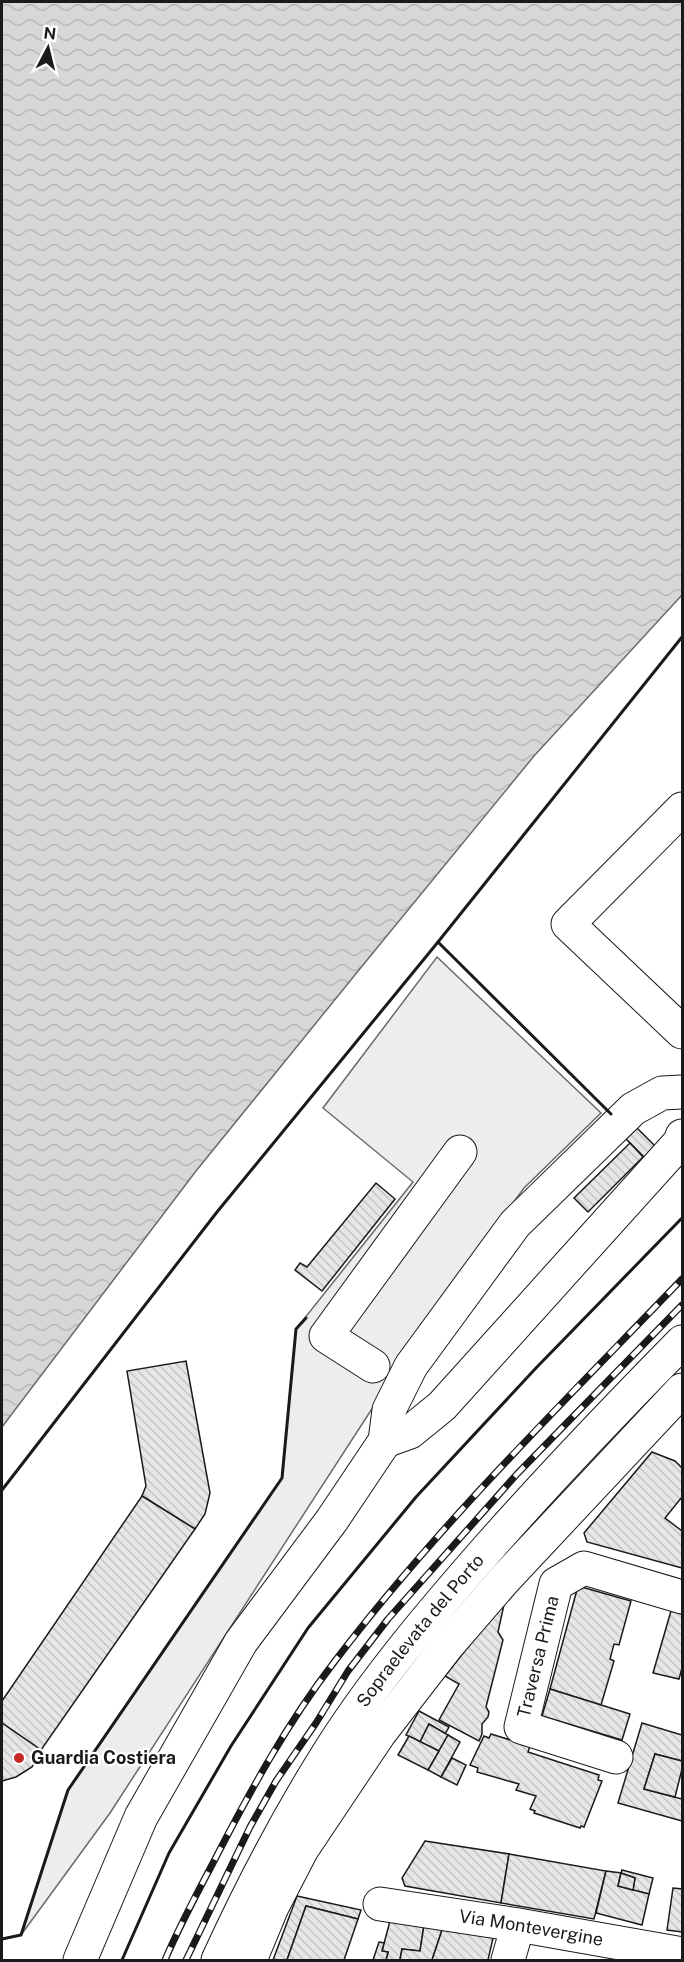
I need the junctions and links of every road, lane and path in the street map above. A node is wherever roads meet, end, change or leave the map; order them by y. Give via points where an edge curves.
1 (682, 809) edge
2 (682, 1032) edge
3 (682, 1092) edge
4 (682, 1136) edge
5 (460, 1152) dead end
6 (682, 1342) edge
7 (373, 1366) dead end
8 (682, 1390) edge
9 (385, 1442) junction
10 (682, 1597) edge
11 (616, 1757) dead end
12 (380, 1904) dead end
13 (518, 1925) junction
14 (682, 1954) edge
15 (80, 1960) edge
16 (218, 1960) edge
17 (250, 1960) edge
18 (508, 1960) edge

1 - 2 street via 568,924
3 - 9 street via 662,1093 633,1109 515,1224 411,1366 389,1410
4 - 9 street via 442,1406 410,1432
5 - 7 street via 326,1336
6 - 16 street, Sopraelevata del Porto via 514,1519 398,1655 299,1801
8 - 17 street, Sopraelevata del Porto via 504,1580 379,1734 302,1850
9 - 15 street via 241,1642 141,1817
10 - 11 street, Traversa Prima via 584,1568 556,1584 521,1727
12 - 13 street, Via Montevergine
13 - 14 street, Via Montevergine
13 - 18 street

